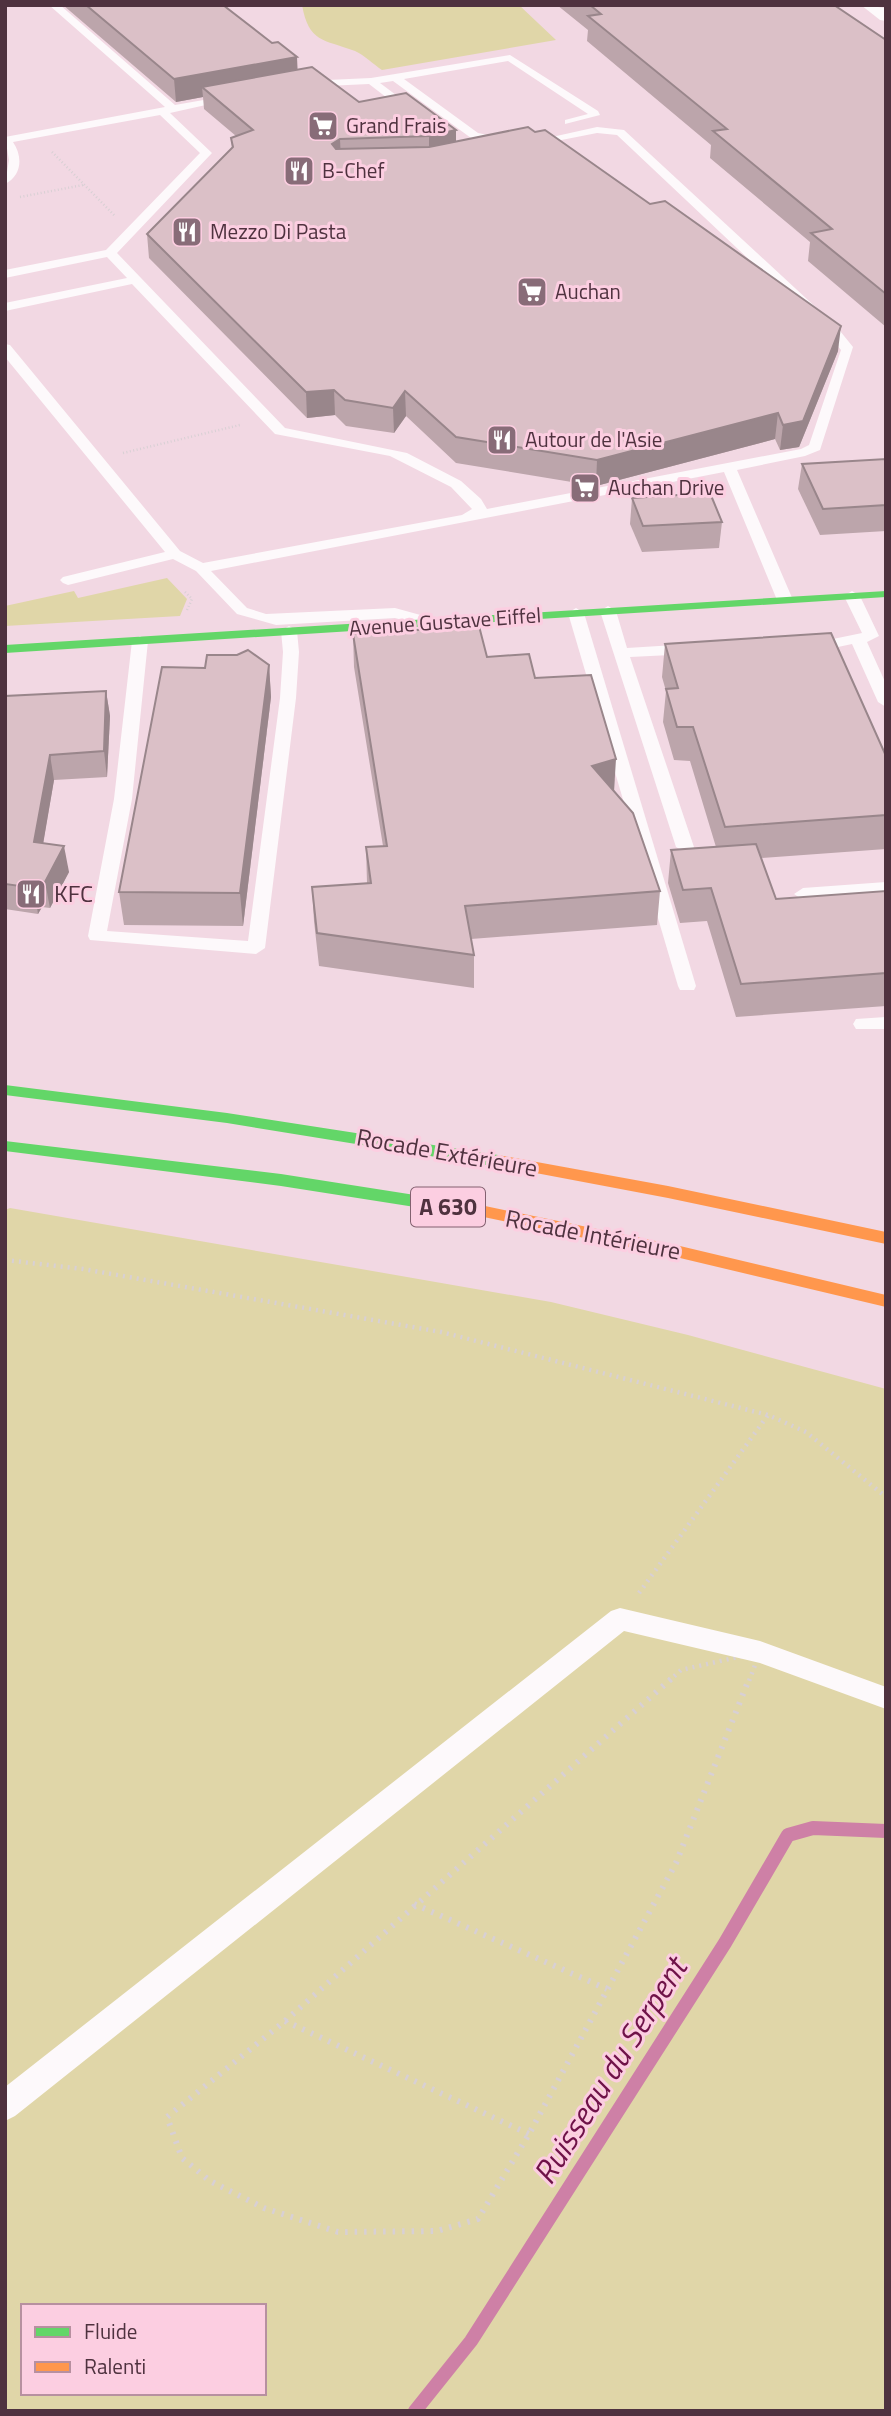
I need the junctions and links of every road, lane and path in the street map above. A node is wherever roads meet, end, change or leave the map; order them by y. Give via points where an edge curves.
1 (54, 5) edge
2 (870, 5) edge
3 (886, 16) edge
4 (303, 75) edge
5 (396, 77) junction
6 (371, 81) junction
7 (313, 83) junction
8 (286, 88) edge
9 (245, 96) edge
10 (168, 110) junction
11 (426, 122) edge
12 (558, 124) dead end
13 (519, 132) edge
14 (5, 140) edge
15 (48, 149) dead end
16 (483, 153) edge
17 (5, 181) edge
18 (84, 185) junction
19 (18, 198) dead end
20 (130, 231) junction
21 (110, 253) junction
22 (5, 274) edge
23 (136, 279) junction
24 (5, 307) edge
25 (5, 348) edge
26 (268, 418) junction
27 (96, 459) junction
28 (729, 467) junction
29 (474, 516) junction
30 (176, 554) junction
31 (158, 559) junction
32 (201, 568) junction
33 (68, 580) dead end
34 (886, 594) edge
35 (852, 596) junction
36 (785, 600) junction
37 (608, 611) junction
38 (576, 613) junction
39 (183, 617) dead end
40 (432, 622) junction
41 (289, 631) junction
42 (140, 640) junction
43 (858, 640) junction
44 (714, 648) edge
45 (5, 649) edge
46 (789, 649) edge
47 (621, 653) junction
48 (886, 702) edge
49 (685, 847) edge
50 (886, 888) edge
51 (803, 894) edge
52 (687, 986) dead end
53 (886, 1023) edge
54 (863, 1024) dead end
55 (5, 1090) edge
56 (5, 1146) edge
57 (886, 1238) edge
58 (5, 1260) edge
59 (886, 1301) edge
60 (768, 1415) junction
61 (886, 1497) edge
62 (620, 1619) junction
63 (760, 1652) junction
64 (886, 1698) edge
65 (414, 1904) junction
66 (607, 1989) junction
67 (285, 2021) junction
68 (5, 2106) edge
69 (529, 2134) junction

1 - 10 lane
2 - 3 street
4 - 7 lane
5 - 6 lane
5 - 12 lane via 510,58 595,116
5 - 13 lane via 475,136
6 - 7 lane
6 - 11 lane
7 - 8 lane
9 - 10 lane
10 - 14 lane
10 - 20 lane via 206,153
14 - 17 lane via 16,161
15 - 18 path
16 - 28 lane via 597,130 620,132 847,347 815,447
18 - 19 path
18 - 20 path
20 - 21 lane
21 - 22 lane
21 - 23 lane
23 - 24 lane
23 - 26 lane
25 - 27 lane
26 - 27 path
26 - 29 lane via 287,434 408,457 479,504 481,510
27 - 30 lane
28 - 29 lane
28 - 36 lane
29 - 32 lane
30 - 31 lane
30 - 32 lane
31 - 33 lane
31 - 39 path via 192,600
32 - 40 lane via 242,611 264,618 395,613
34 - 35 main road, Avenue Gustave Eiffel
35 - 36 main road, Avenue Gustave Eiffel
35 - 43 lane via 871,636
36 - 37 main road, Avenue Gustave Eiffel
37 - 38 main road, Avenue Gustave Eiffel
37 - 47 lane
38 - 40 main road, Avenue Gustave Eiffel
38 - 52 lane
40 - 41 main road, Avenue Gustave Eiffel
41 - 42 main road, Avenue Gustave Eiffel
41 - 42 lane via 288,698 256,948 97,936 123,799
42 - 45 main road, Avenue Gustave Eiffel
43 - 46 lane via 801,651
43 - 48 lane
44 - 47 lane
47 - 49 lane
50 - 51 lane
53 - 54 lane
55 - 57 main road, Rocade Extérieure / A 630 via 191,1112 407,1146 755,1208
56 - 59 main road, Rocade Intérieure / A 630 via 332,1186 554,1225
58 - 60 path via 83,1269 441,1332
60 - 61 path via 806,1432
60 - 62 path
62 - 63 lane
62 - 68 lane
63 - 64 lane
63 - 65 path via 681,1670
63 - 66 path via 676,1863
65 - 66 path
65 - 67 path
66 - 69 path
67 - 69 path
67 - 69 path via 167,2117 182,2158 210,2181 264,2208 338,2232 437,2231 478,2219

